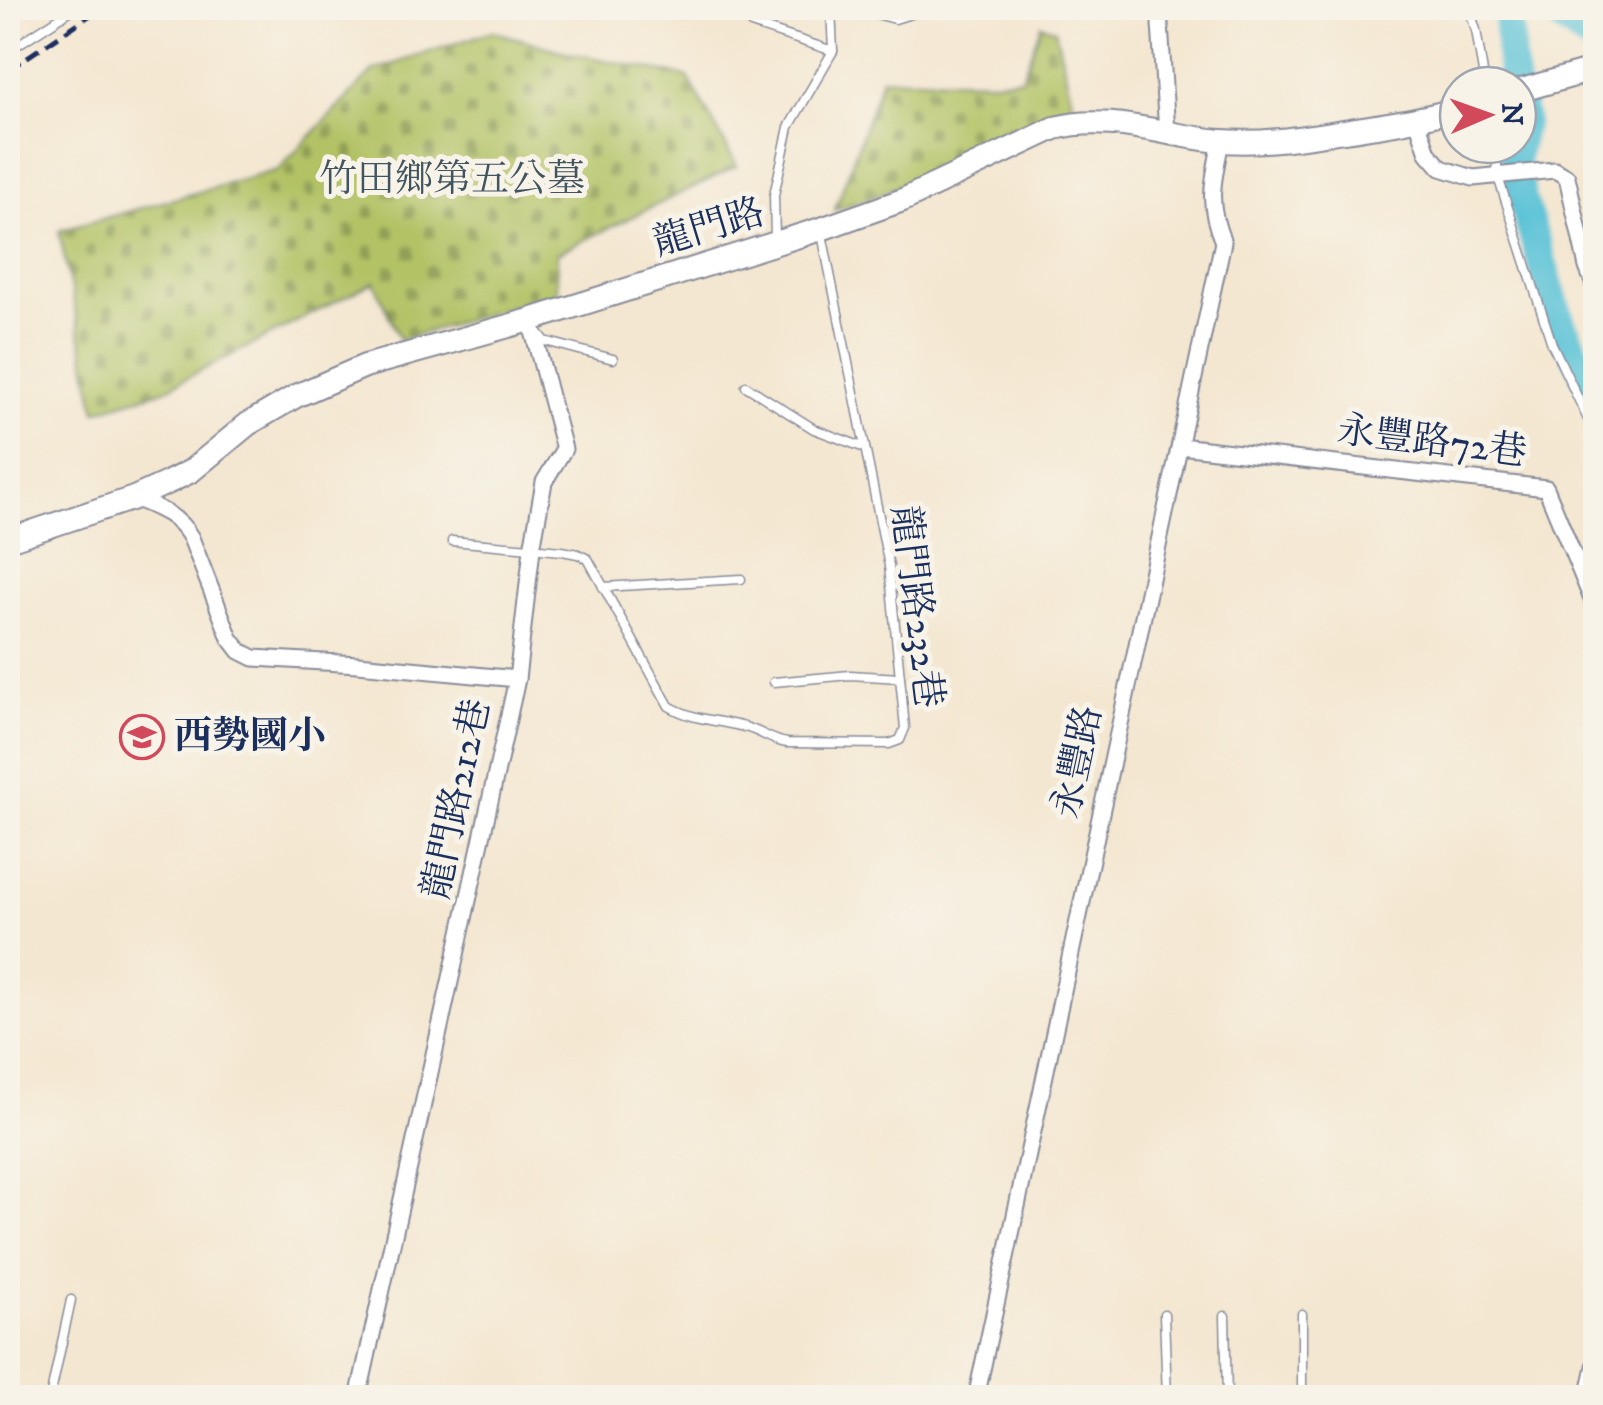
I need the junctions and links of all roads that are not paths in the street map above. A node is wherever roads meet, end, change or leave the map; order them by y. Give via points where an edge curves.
1 (760, 8) edge
2 (831, 8) edge
3 (854, 8) edge
4 (930, 8) edge
5 (1158, 8) edge
6 (1469, 8) edge
7 (73, 9) edge
8 (8, 51) edge
9 (833, 51) junction
10 (1482, 65) edge
11 (1596, 69) edge
12 (1538, 85) edge
13 (1438, 114) edge
14 (1418, 120) junction
15 (1166, 133) junction
16 (1221, 142) junction
17 (1500, 165) edge
18 (1503, 176) junction
19 (821, 229) junction
20 (776, 244) junction
21 (1596, 290) edge
22 (530, 320) junction
23 (613, 358) dead end
24 (746, 386) dead end
25 (1596, 436) edge
26 (1180, 446) junction
27 (865, 448) junction
28 (134, 498) junction
29 (8, 540) edge
30 (452, 541) dead end
31 (532, 549) junction
32 (741, 579) dead end
33 (603, 586) junction
34 (1596, 610) edge
35 (517, 678) junction
36 (900, 678) junction
37 (774, 682) dead end
38 (71, 1300) dead end
39 (1164, 1314) dead end
40 (1302, 1314) dead end
41 (1225, 1316) dead end
42 (1596, 1362) edge
43 (50, 1398) edge
44 (358, 1398) edge
45 (976, 1398) edge
46 (1167, 1398) edge
47 (1227, 1398) edge
48 (1302, 1398) edge
49 (1588, 1398) edge

1 - 9 lane via 751,24
2 - 9 lane
3 - 4 lane via 895,18
5 - 15 street
6 - 10 lane
7 - 8 lane
9 - 20 lane via 789,127 774,195
11 - 12 street
13 - 14 street, 龍門路
14 - 16 street, 龍門路
14 - 18 street via 1428,153 1442,168 1474,178
15 - 16 street, 龍門路
15 - 19 street, 龍門路 via 1076,122
16 - 26 street, 永豐路 via 1211,196 1222,242
17 - 18 lane
18 - 21 street via 1555,170 1567,177
18 - 25 lane via 1552,344
19 - 20 street, 龍門路
19 - 27 lane, 龍門路232巷
20 - 22 street, 龍門路
22 - 23 lane via 545,341
22 - 28 street, 龍門路 via 365,366 296,396 248,424 191,471
22 - 31 street via 564,448 544,482
24 - 27 lane via 814,430
26 - 34 street, 永豐路72巷 via 1546,488
26 - 45 street, 永豐路
27 - 36 lane, 龍門路232巷 via 889,566
28 - 29 street, 龍門路
28 - 35 street, 龍門路212巷 via 183,524 230,638 254,658
30 - 31 lane
31 - 33 lane via 578,554
31 - 35 street
32 - 33 lane
33 - 36 lane, 龍門路232巷 via 669,706 686,716 749,728 776,741 889,744 906,728
35 - 44 street, 龍門路212巷
36 - 37 lane
38 - 43 lane
39 - 46 lane
40 - 48 lane
41 - 47 lane
42 - 49 street

